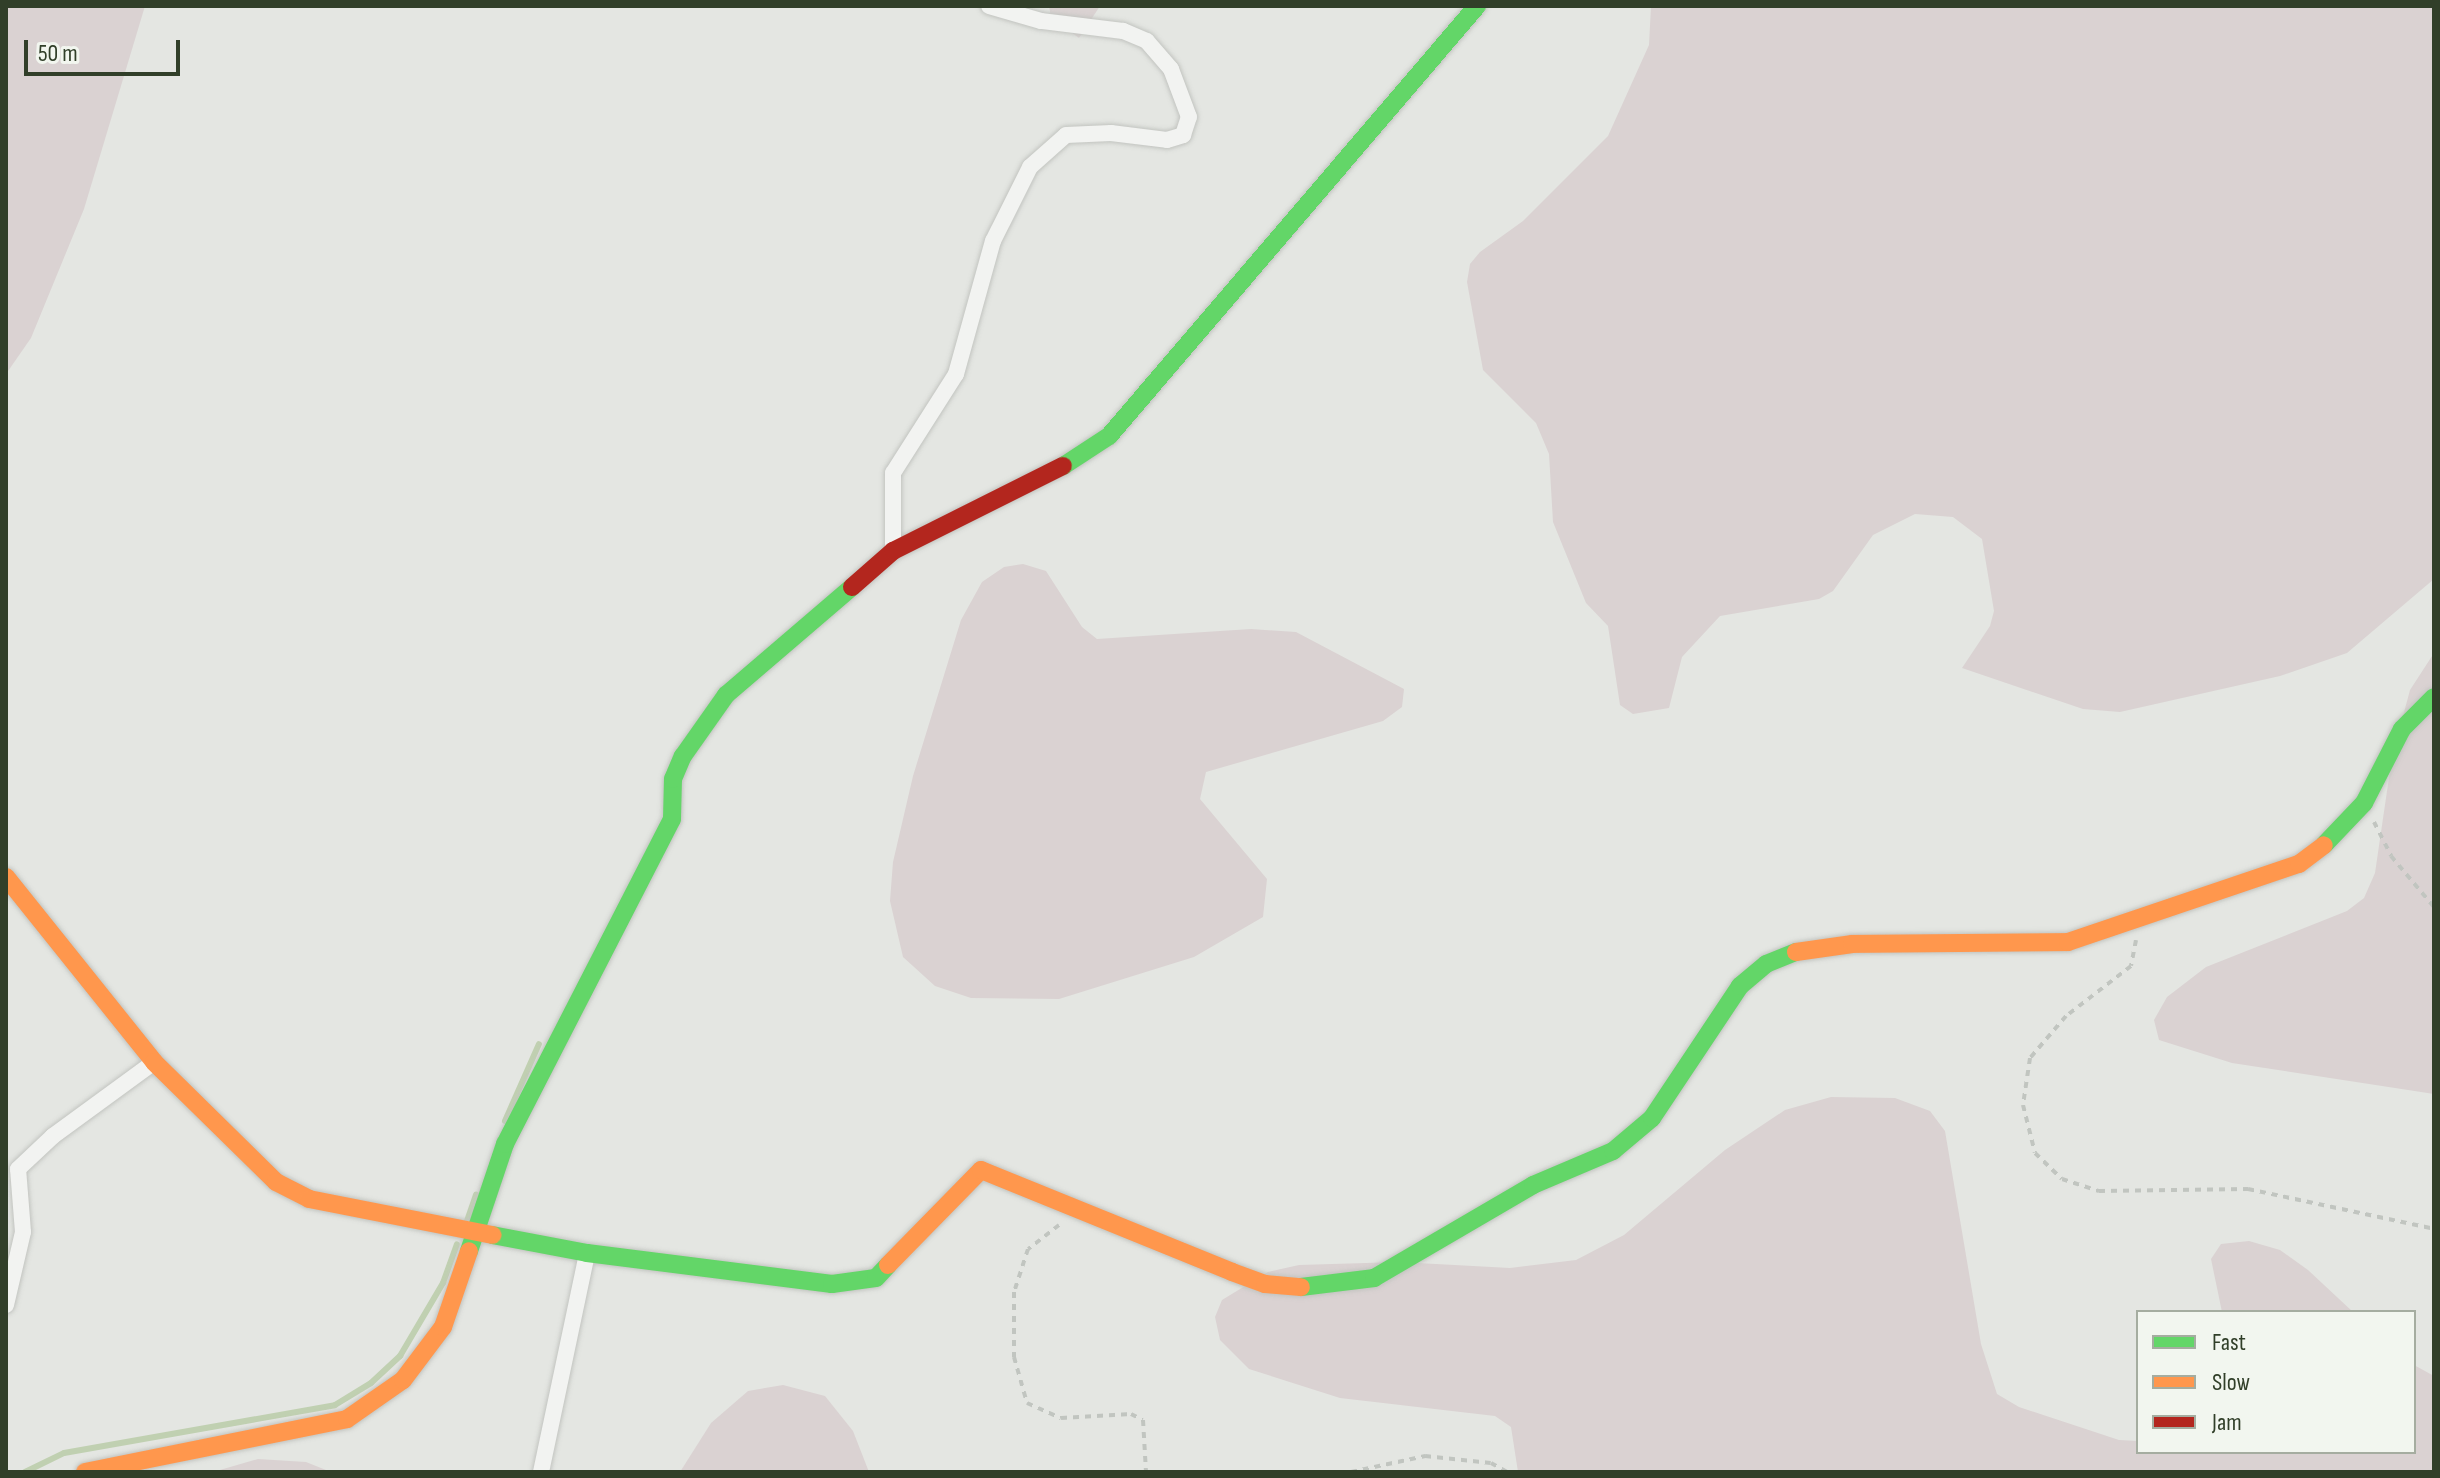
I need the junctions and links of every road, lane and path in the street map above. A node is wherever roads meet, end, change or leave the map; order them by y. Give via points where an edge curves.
1 (989, 6) edge
2 (1477, 6) edge
3 (893, 551) junction
4 (2434, 697) edge
5 (2364, 803) junction
6 (6, 877) edge
7 (2434, 907) edge
8 (2129, 923) junction
9 (154, 1062) junction
10 (13, 1190) edge
11 (1082, 1208) junction
12 (2434, 1229) edge
13 (474, 1233) junction
14 (587, 1253) junction
15 (6, 1305) edge
16 (85, 1472) edge
17 (541, 1472) edge
18 (1146, 1472) edge
19 (1351, 1472) edge
20 (1507, 1472) edge

1 - 3 street via 1041,21 1123,31 1147,41 1171,69 1189,117 1183,135 1167,140 1111,133 1066,135 1030,167 993,241 956,374 893,473
2 - 3 street via 1109,436 1064,466
3 - 13 street via 750,670 695,735 673,779 672,819 546,1055 505,1144
4 - 5 street via 2402,729
5 - 7 path via 2391,856
5 - 8 street via 2332,839 2299,864
6 - 9 street
8 - 11 street via 2068,942 1852,944 1801,950 1766,964 1740,986 1652,1118 1613,1151 1533,1185 1374,1278 1344,1286 1265,1284
8 - 12 path via 2137,941 2131,966 2066,1016 2030,1058 2023,1105 2035,1153 2062,1179 2099,1191 2248,1189
9 - 10 street via 41,1147 18,1169
9 - 13 street via 276,1182 309,1199
10 - 15 street via 23,1232
11 - 14 street via 981,1170 876,1278 832,1284
11 - 18 path via 1028,1249 1014,1292 1014,1357 1027,1403 1061,1418 1131,1414 1143,1420
13 - 14 street
13 - 16 street via 443,1327 403,1380 347,1419
14 - 17 street
19 - 20 path via 1425,1456 1491,1463

